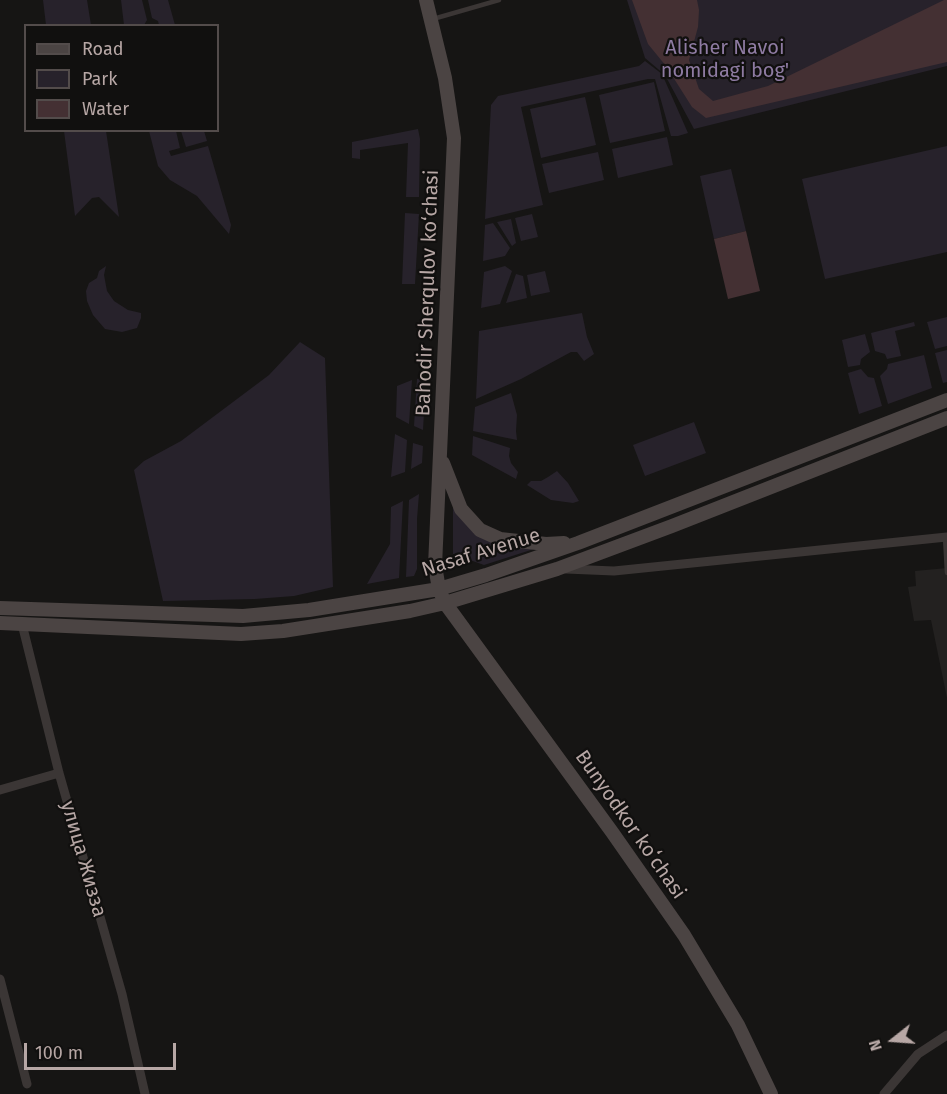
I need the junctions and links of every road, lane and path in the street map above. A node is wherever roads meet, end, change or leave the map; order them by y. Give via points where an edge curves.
1 (426, 0) edge
2 (499, 0) edge
3 (431, 20) junction
4 (947, 400) edge
5 (947, 418) edge
6 (441, 457) junction
7 (946, 537) edge
8 (578, 543) junction
9 (946, 558) edge
10 (557, 568) junction
11 (947, 573) edge
12 (439, 589) junction
13 (445, 603) junction
14 (0, 608) edge
15 (0, 622) edge
16 (22, 624) junction
17 (59, 773) junction
18 (0, 790) edge
19 (0, 979) edge
20 (947, 1035) edge
21 (27, 1084) dead end
22 (145, 1094) edge
23 (771, 1094) edge
24 (884, 1094) edge

1 - 3 main road, Bahodir Sherqulov ko‘chasi
2 - 3 lane
3 - 6 main road, Bahodir Sherqulov ko‘chasi via 454,138
4 - 8 main road, Nasaf Avenue
5 - 10 main road, Nasaf Avenue
6 - 8 main road via 461,509 480,530 500,539
6 - 12 main road, Bahodir Sherqulov ko‘chasi via 435,566
7 - 9 lane
7 - 10 street via 614,571
8 - 12 main road, Nasaf Avenue
9 - 11 lane
10 - 13 main road, Nasaf Avenue
12 - 13 main road, Bunyodkor koʻchasi
12 - 14 main road, Nasaf Avenue via 309,610 243,616
13 - 16 main road, Nasaf Avenue via 306,628 241,634
13 - 23 main road, Bunyodkor koʻchasi via 684,935 738,1025
15 - 16 main road, Nasaf Avenue
16 - 17 street, улица Жизза
17 - 18 street
17 - 22 street, улица Жизза via 122,994
19 - 21 street
20 - 24 street via 918,1054

